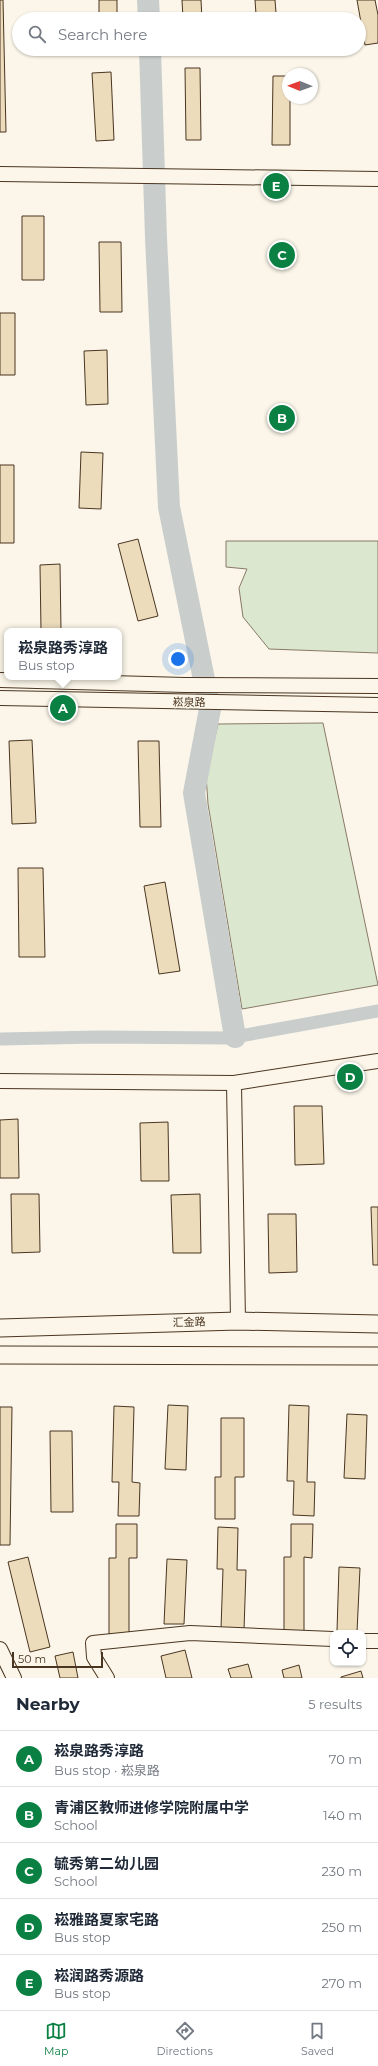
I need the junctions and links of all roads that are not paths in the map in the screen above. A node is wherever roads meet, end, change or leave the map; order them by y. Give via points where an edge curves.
1 (0, 174) edge
2 (378, 179) edge
3 (0, 680) edge
4 (378, 686) edge
5 (0, 698) edge
6 (378, 704) edge
7 (378, 1061) edge
8 (0, 1081) edge
9 (234, 1083) junction
10 (238, 1321) junction
11 (378, 1324) edge
12 (6, 1328) edge
13 (5, 1355) edge
14 (378, 1356) edge
15 (330, 1639) edge
16 (366, 1641) edge
17 (378, 1641) edge
18 (0, 1649) edge
19 (14, 1678) edge
20 (108, 1678) edge

1 - 2 street
3 - 4 street, 崧泉路 via 222,686
5 - 6 street, 崧泉路
7 - 9 street
8 - 9 street
9 - 10 street
10 - 11 main road, 汇金路
10 - 12 main road, 汇金路
13 - 14 main road
15 - 20 street via 190,1633 93,1643 94,1657
16 - 17 street
18 - 19 street

